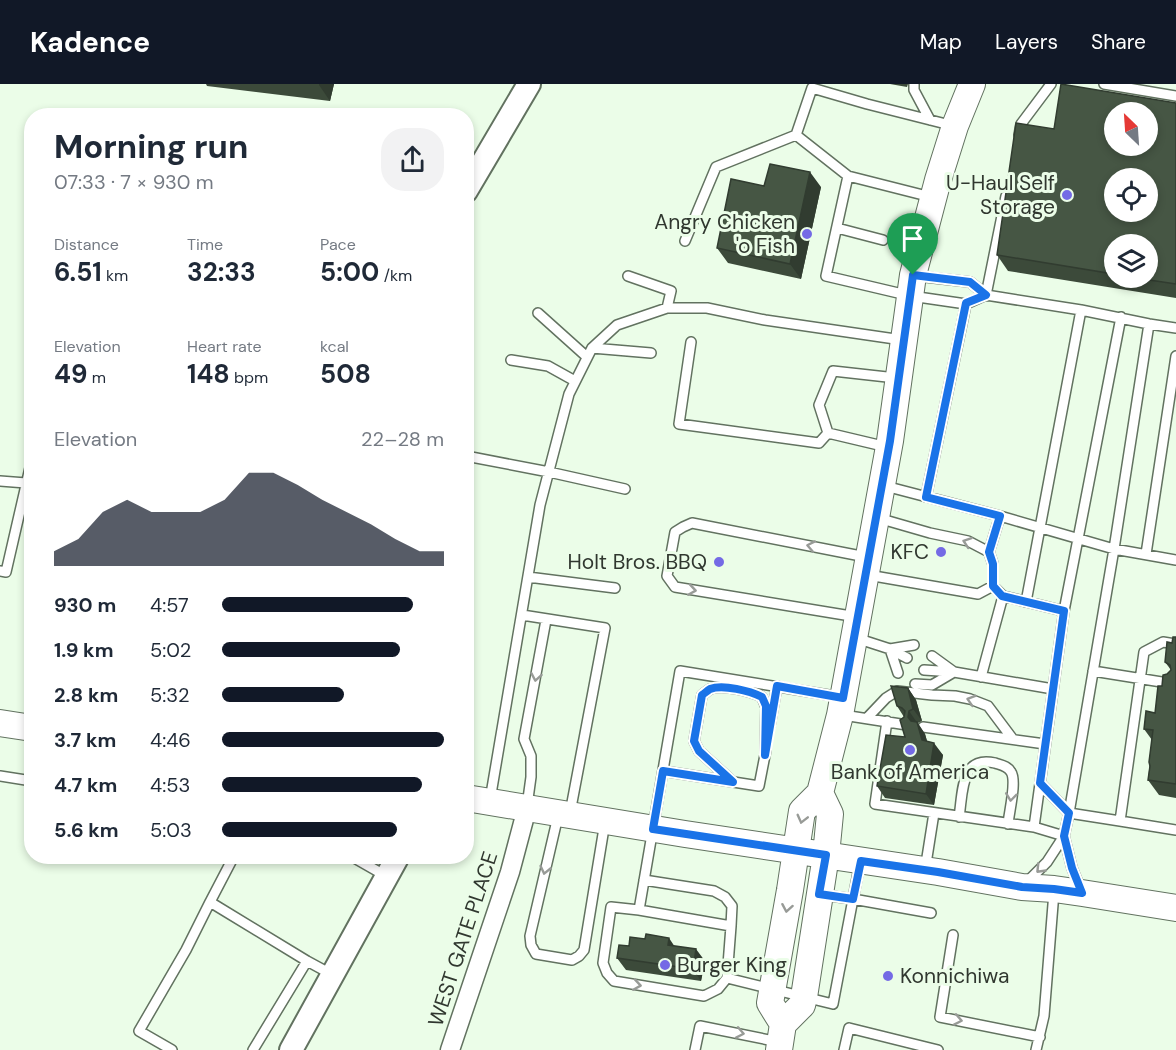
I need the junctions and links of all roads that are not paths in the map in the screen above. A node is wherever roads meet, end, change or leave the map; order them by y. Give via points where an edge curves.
1 (529, 84) edge
2 (914, 84) edge
3 (972, 84) edge
4 (1051, 84) edge
5 (1104, 84) edge
6 (1174, 84) edge
7 (1174, 95) edge
8 (930, 120) junction
9 (955, 126) junction
10 (796, 135) junction
11 (1017, 147) edge
12 (848, 176) junction
13 (474, 177) edge
14 (1009, 181) edge
15 (933, 197) junction
16 (837, 228) junction
17 (883, 240) dead end
18 (686, 241) dead end
19 (628, 276) dead end
20 (912, 286) junction
21 (986, 295) junction
22 (966, 303) junction
23 (668, 308) junction
24 (1081, 310) junction
25 (538, 313) dead end
26 (1121, 317) junction
27 (1149, 324) junction
28 (1176, 328) edge
29 (904, 341) junction
30 (691, 342) dead end
31 (590, 352) junction
32 (651, 353) dead end
33 (1176, 356) edge
34 (511, 360) dead end
35 (899, 378) junction
36 (575, 381) junction
37 (828, 433) junction
38 (889, 447) junction
39 (474, 458) edge
40 (549, 472) junction
41 (0, 481) edge
42 (24, 483) edge
43 (882, 485) junction
44 (625, 489) dead end
45 (24, 492) edge
46 (926, 497) junction
47 (1000, 516) junction
48 (876, 517) junction
49 (1041, 529) junction
50 (1077, 539) junction
51 (1114, 549) junction
52 (989, 552) junction
53 (1146, 554) junction
54 (1176, 560) edge
55 (867, 566) junction
56 (0, 571) edge
57 (528, 577) junction
58 (993, 586) junction
59 (615, 588) dead end
60 (1002, 596) junction
61 (1026, 602) junction
62 (1064, 611) junction
63 (522, 615) junction
64 (546, 620) junction
65 (856, 627) junction
66 (1176, 644) edge
67 (914, 645) dead end
68 (890, 649) junction
69 (932, 656) dead end
70 (907, 658) dead end
71 (924, 670) dead end
72 (1093, 671) junction
73 (954, 672) junction
74 (898, 673) dead end
75 (981, 676) junction
76 (1140, 678) junction
77 (915, 684) dead end
78 (1175, 684) edge
79 (777, 686) junction
80 (1053, 689) junction
81 (842, 706) junction
82 (867, 718) junction
83 (887, 722) junction
84 (0, 723) edge
85 (907, 724) edge
86 (24, 727) edge
87 (923, 727) dead end
88 (1012, 738) junction
89 (1045, 744) junction
90 (765, 755) junction
91 (663, 771) junction
92 (0, 776) edge
93 (24, 780) edge
94 (733, 782) junction
95 (1040, 783) junction
96 (820, 793) junction
97 (478, 800) edge
98 (527, 808) junction
99 (934, 813) junction
100 (1069, 813) junction
101 (564, 814) junction
102 (960, 816) junction
103 (605, 821) junction
104 (1120, 821) junction
105 (1008, 824) junction
106 (1034, 827) junction
107 (653, 829) junction
108 (1176, 830) edge
109 (1064, 836) junction
110 (796, 851) junction
111 (826, 855) junction
112 (861, 861) junction
113 (230, 864) edge
114 (392, 866) edge
115 (925, 870) junction
116 (644, 880) junction
117 (1022, 887) junction
118 (1054, 889) junction
119 (1082, 893) junction
120 (819, 894) junction
121 (853, 899) junction
122 (210, 902) junction
123 (1176, 908) edge
124 (639, 910) junction
125 (931, 913) dead end
126 (730, 926) junction
127 (953, 935) dead end
128 (307, 962) junction
129 (333, 975) junction
130 (727, 978) junction
131 (773, 990) junction
132 (804, 997) junction
133 (1040, 1036) junction
134 (781, 1039) edge
135 (172, 1050) edge
136 (253, 1050) edge
137 (291, 1050) edge
138 (450, 1050) edge
139 (695, 1050) edge
140 (844, 1050) edge
141 (938, 1050) edge
142 (1036, 1050) edge

1 - 13 street
2 - 8 lane
3 - 9 main road
4 - 11 lane via 1021,124
5 - 7 lane
6 - 7 lane
8 - 9 lane
8 - 10 lane via 812,88
9 - 15 main road
10 - 12 lane
10 - 18 lane via 716,167
12 - 15 lane
12 - 16 lane
14 - 21 lane
15 - 20 main road
16 - 17 lane
16 - 20 lane via 826,276
19 - 23 lane via 671,291
20 - 21 lane via 970,282
20 - 22 lane
20 - 29 main road
21 - 22 lane
21 - 24 lane
22 - 46 lane
23 - 29 lane via 706,308
23 - 31 lane via 617,325
24 - 26 lane
24 - 49 lane
25 - 31 lane
26 - 27 lane
26 - 50 lane
27 - 28 lane
27 - 51 lane
29 - 35 main road
30 - 37 lane via 679,424 819,442
31 - 32 lane
31 - 36 lane
33 - 53 lane
34 - 36 lane via 548,366
35 - 37 lane via 833,371 819,405
35 - 38 main road
36 - 40 lane
37 - 38 lane
38 - 43 main road
39 - 40 lane
40 - 44 lane
40 - 57 lane
41 - 42 lane
43 - 46 lane
43 - 48 main road
45 - 56 lane via 6,572
46 - 47 lane
47 - 49 lane
47 - 52 lane
52 -> 48 lane via 968,541
48 - 55 main road
49 - 50 lane
49 - 61 lane
50 - 51 lane
50 - 62 lane
51 - 53 lane
51 - 72 lane
52 - 58 lane
53 - 54 lane
55 - 58 lane via 978,594
55 - 65 main road
55 -> 65 lane via 692,523 675,532 667,576 675,587
57 - 59 lane
57 - 63 lane
58 - 60 lane
60 - 61 lane
60 - 75 lane
61 - 62 lane
62 - 80 lane
63 - 64 lane
63 - 97 lane
64 -> 98 lane via 524,739 531,756
64 - 101 lane via 605,628
65 - 68 lane
65 - 81 main road
66 - 76 lane via 1163,642 1144,652
67 - 68 lane
68 - 70 lane
68 - 74 lane
69 - 73 lane
71 - 73 lane
72 - 76 lane
72 - 100 lane
73 - 75 lane
73 - 77 lane via 932,685
75 - 80 lane
76 - 78 lane
76 - 104 lane
79 - 81 lane
79 - 90 lane
79 - 91 lane via 680,671
80 - 89 lane
81 - 82 lane
81 - 96 main road
82 - 83 lane
88 -> 82 lane via 988,706 955,696 897,691
83 - 85 lane
83 - 99 lane via 875,804
84 - 86 main road
87 - 88 lane
88 - 89 lane
89 - 95 lane
90 - 94 lane via 759,786
90 - 94 lane via 766,706 762,697 723,688 710,689 702,695 694,741 699,751
91 - 94 lane
91 - 107 lane
92 - 93 lane
95 - 100 lane
95 - 106 lane
96 -> 110 main road via 802,811
96 - 111 main road via 830,814
97 - 98 main road
98 - 101 main road
98 - 138 street, WEST GATE PLACE via 510,872
99 - 102 lane
99 - 115 lane
100 - 104 lane
100 - 109 lane
101 - 103 main road
101 -> 103 lane via 530,936 536,954 572,960 584,950
102 - 105 lane
102 -> 105 lane via 966,772 981,762 991,762 1006,766 1011,772
103 - 107 main road
104 - 108 lane
105 - 106 lane
106 - 109 lane
107 - 110 main road
107 - 116 lane
109 -> 117 lane via 1047,862
109 - 119 lane
110 - 111 main road
110 -> 131 main road
111 - 112 main road
111 - 120 main road
112 - 115 main road
112 - 121 lane
113 - 122 lane
114 - 129 street
115 - 117 main road
116 - 124 lane
116 - 126 lane via 714,891 732,906
117 - 118 main road
118 - 119 main road
118 - 133 lane
119 - 123 main road
120 - 121 lane
120 - 132 main road
121 - 125 lane
121 - 132 lane via 834,1004
122 - 128 lane
122 - 135 lane via 140,1030
124 - 126 lane
124 -> 130 lane via 611,908 603,963 614,981 705,996
126 - 130 lane
127 -> 133 lane via 940,1017
128 - 129 lane
128 - 136 lane
129 - 137 street
130 - 131 lane
131 - 132 lane
131 - 134 main road via 770,1003
132 - 134 main road
133 - 142 lane
139 -> 134 lane via 700,1026
140 - 141 lane via 849,1028

